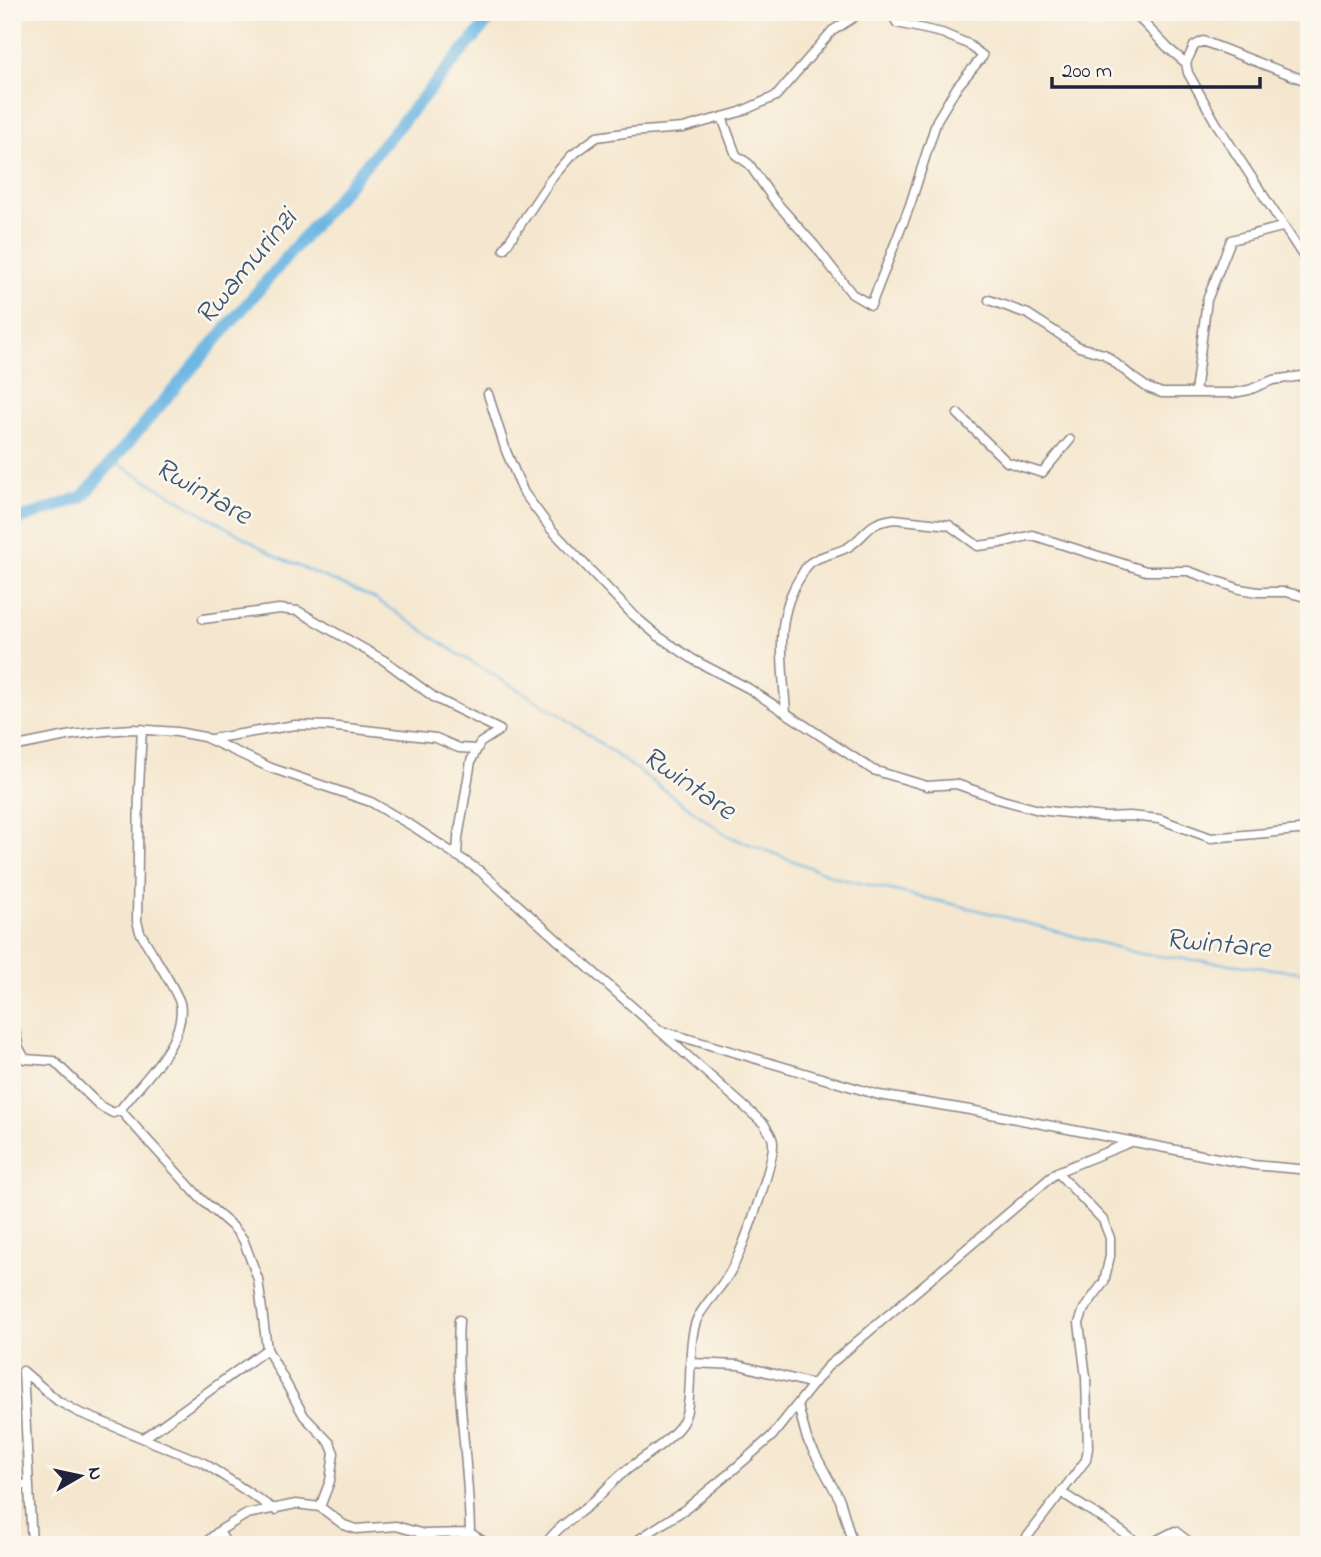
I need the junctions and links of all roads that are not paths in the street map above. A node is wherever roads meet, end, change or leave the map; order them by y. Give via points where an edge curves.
1 (862, 12) edge
2 (891, 12) edge
3 (1133, 12) edge
4 (1186, 63) junction
5 (1309, 82) edge
6 (722, 117) junction
7 (1282, 227) junction
8 (504, 249) dead end
9 (1309, 265) edge
10 (989, 300) dead end
11 (1309, 375) edge
12 (1195, 393) junction
13 (488, 394) dead end
14 (958, 414) dead end
15 (1070, 440) dead end
16 (1309, 598) edge
17 (203, 619) dead end
18 (786, 713) junction
19 (142, 729) junction
20 (209, 739) junction
21 (12, 747) edge
22 (477, 749) junction
23 (1309, 829) edge
24 (457, 856) junction
25 (12, 1018) edge
26 (659, 1030) junction
27 (120, 1110) junction
28 (1131, 1142) junction
29 (1309, 1170) edge
30 (1057, 1172) junction
31 (459, 1320) dead end
32 (267, 1349) junction
33 (690, 1363) junction
34 (813, 1384) junction
35 (798, 1406) junction
36 (144, 1438) junction
37 (27, 1484) junction
38 (12, 1487) edge
39 (1060, 1492) junction
40 (320, 1507) junction
41 (275, 1510) junction
42 (219, 1531) junction
43 (424, 1534) junction
44 (470, 1534) junction
45 (32, 1545) edge
46 (204, 1545) edge
47 (227, 1545) edge
48 (416, 1545) edge
49 (489, 1545) edge
50 (545, 1545) edge
51 (630, 1545) edge
52 (853, 1545) edge
53 (1021, 1545) edge
54 (1139, 1545) edge
55 (1147, 1545) edge
56 (1193, 1545) edge

1 - 6 street via 832,31 776,96
2 - 6 street via 897,23 942,33 983,56 937,120 911,205 871,305 852,295 749,164 736,155
3 - 4 street
4 - 5 street via 1203,41
4 - 7 street via 1216,123
6 - 8 street via 683,128 597,137 551,179
7 - 9 street
7 - 12 street via 1231,240 1207,300
10 - 12 street via 1028,314 1079,347 1104,354 1148,388
11 - 12 street via 1273,380 1245,391
13 - 18 street via 524,493 551,529 658,636
14 - 15 street via 1007,462 1042,473
16 - 18 street via 1240,589 1188,571 1146,571 1035,535 985,547 949,525 886,520 871,525 847,548 810,563 790,595 782,633
17 - 22 street via 279,609 309,616 385,661 435,698 500,730
18 - 23 street via 873,770 927,786 956,784 1039,810 1159,819 1211,838
19 - 20 street
19 - 21 street via 72,735
19 - 27 street via 137,921 180,1002 180,1015 161,1062
20 - 22 street via 295,725 329,726 436,738 459,748
20 - 24 street via 271,768 371,802
22 - 24 street via 471,761
24 - 26 street via 480,871
25 - 27 street via 25,1059 54,1060 100,1106 108,1112
26 - 28 street via 879,1095
26 - 33 street via 755,1115 773,1145 737,1256 697,1320
27 - 32 street via 243,1239 258,1279
28 - 29 street via 1253,1165
28 - 30 street
30 - 34 street via 868,1331
30 - 39 street via 1102,1220 1110,1238 1104,1282 1084,1309 1080,1323 1086,1366 1086,1460
31 - 44 street via 458,1386
32 - 36 street
32 - 40 street via 304,1416 334,1452
33 - 34 street via 739,1365
33 - 50 street via 683,1422
34 - 35 street
35 - 51 street via 733,1471
35 - 52 street via 807,1439 840,1500
36 - 37 street via 58,1401 23,1371
36 - 41 street via 204,1463
37 - 38 street
37 - 45 street
39 - 53 street
39 - 54 street
40 - 41 street via 296,1504
40 - 43 street via 356,1529 396,1526
41 - 42 street via 247,1514
42 - 46 street
42 - 47 street
43 - 44 street
43 - 48 street
44 - 49 street
55 - 56 street via 1175,1531

